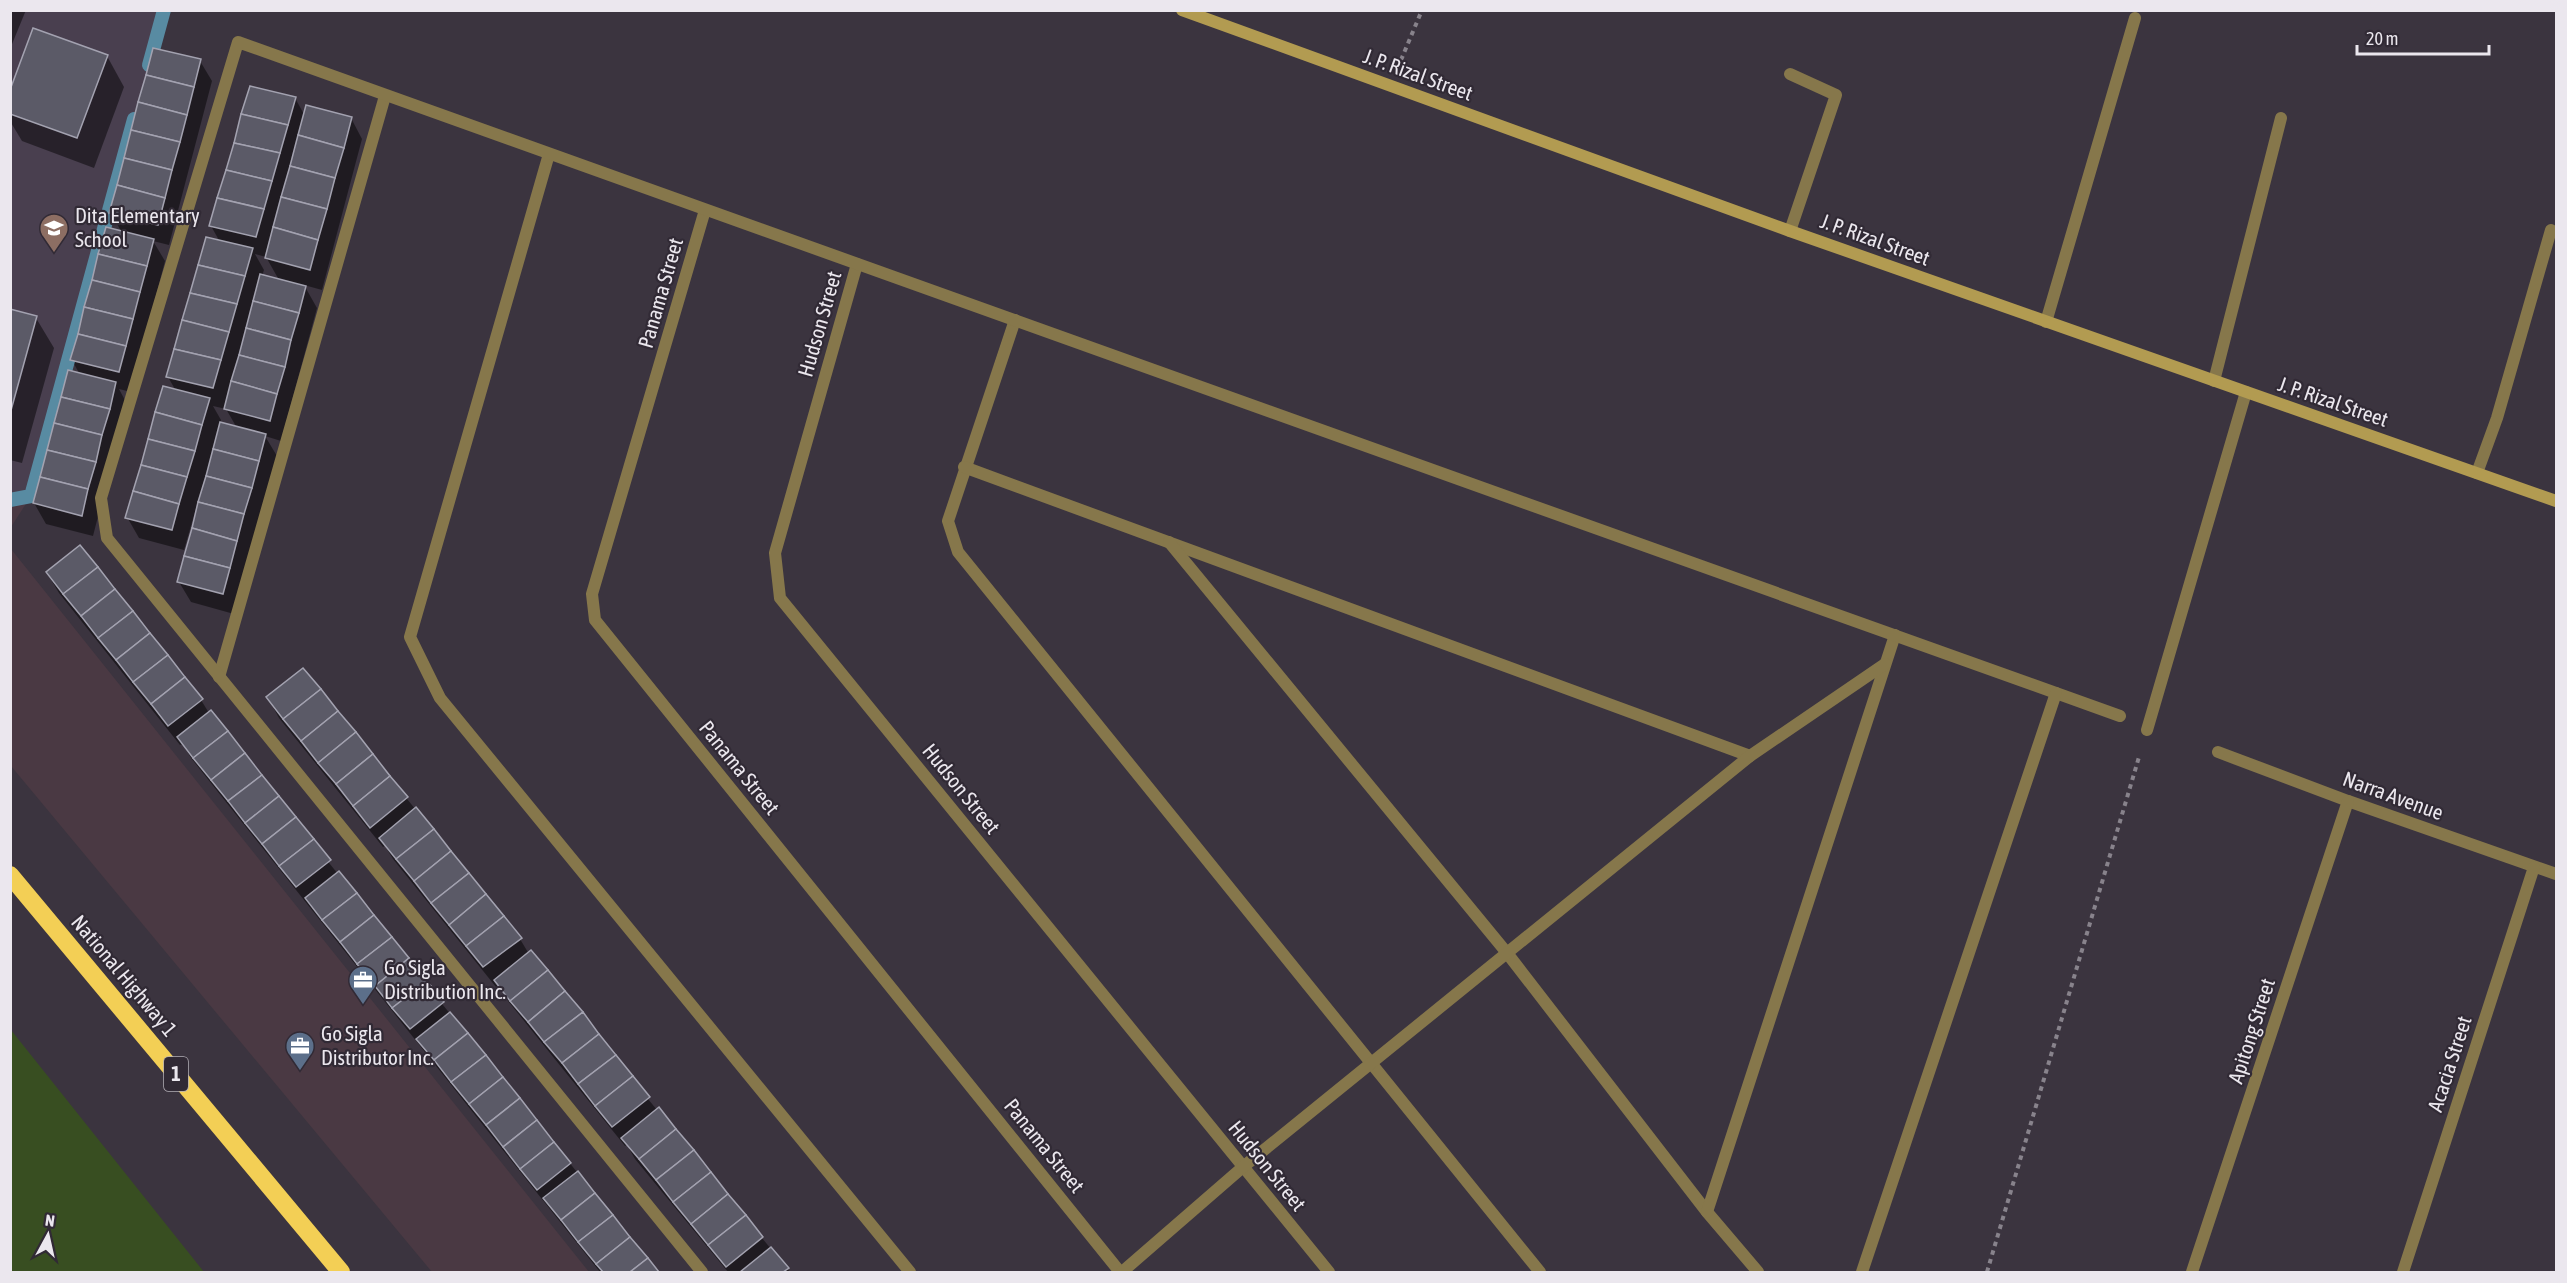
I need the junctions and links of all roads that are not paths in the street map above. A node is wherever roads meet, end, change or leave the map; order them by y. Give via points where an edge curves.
1 (1182, 10) edge
2 (2135, 18) dead end
3 (1790, 74) dead end
4 (385, 96) junction
5 (2281, 118) dead end
6 (549, 154) junction
7 (705, 210) junction
8 (2551, 230) dead end
9 (1790, 231) junction
10 (857, 264) junction
11 (1015, 320) junction
12 (2046, 322) junction
13 (2214, 381) junction
14 (2246, 392) junction
15 (964, 467) junction
16 (2477, 473) junction
17 (2556, 501) edge
18 (1170, 542) junction
19 (1895, 635) junction
20 (1885, 664) junction
21 (219, 677) junction
22 (2056, 693) junction
23 (2120, 716) dead end
24 (2147, 730) road end
25 (2218, 752) dead end
26 (1750, 756) junction
27 (2348, 801) junction
28 (2534, 867) junction
29 (2556, 874) edge
30 (10, 875) edge
31 (1507, 953) junction
32 (1370, 1063) junction
33 (1243, 1167) junction
34 (1707, 1212) junction
35 (341, 1272) edge
36 (702, 1272) edge
37 (910, 1272) edge
38 (1121, 1272) edge
39 (1329, 1272) edge
40 (1540, 1272) edge
41 (1758, 1272) edge
42 (1862, 1272) edge
43 (2192, 1272) edge
44 (2403, 1272) edge

1 - 9 main road, J. P. Rizal Street
2 - 12 street
3 - 9 street via 1836,95
4 - 6 street
4 - 21 street
4 - 21 street via 238,42 101,498 107,538
5 - 13 street
6 - 7 street
6 - 37 street via 410,637 440,698
7 - 10 street
7 - 38 street, Panama Street via 592,594 595,620
8 - 16 street via 2497,418
9 - 12 main road, J. P. Rizal Street
10 - 11 street
10 - 33 street, Hudson Street via 775,553 780,598
11 - 15 street
11 - 19 street
12 - 13 main road, J. P. Rizal Street
13 - 14 main road, J. P. Rizal Street
14 - 16 main road, J. P. Rizal Street
14 - 24 street
15 - 18 street
15 - 32 street via 948,521 958,552
16 - 17 main road, J. P. Rizal Street
18 - 26 street
18 - 31 street
19 - 20 street
19 - 22 street
20 - 26 street
20 - 34 street
21 - 36 street
22 - 23 street
22 - 42 street
25 - 27 street, Narra Avenue
26 - 31 street
27 - 28 street, Narra Avenue
27 - 43 street, Apitong Street
28 - 29 street, Narra Avenue
28 - 44 street, Acacia Street
30 - 35 highway, National Highway 1 / 1
31 - 32 street
31 - 34 street
32 - 33 street
32 - 40 street
33 - 38 street
33 - 39 street, Hudson Street
34 - 41 street

